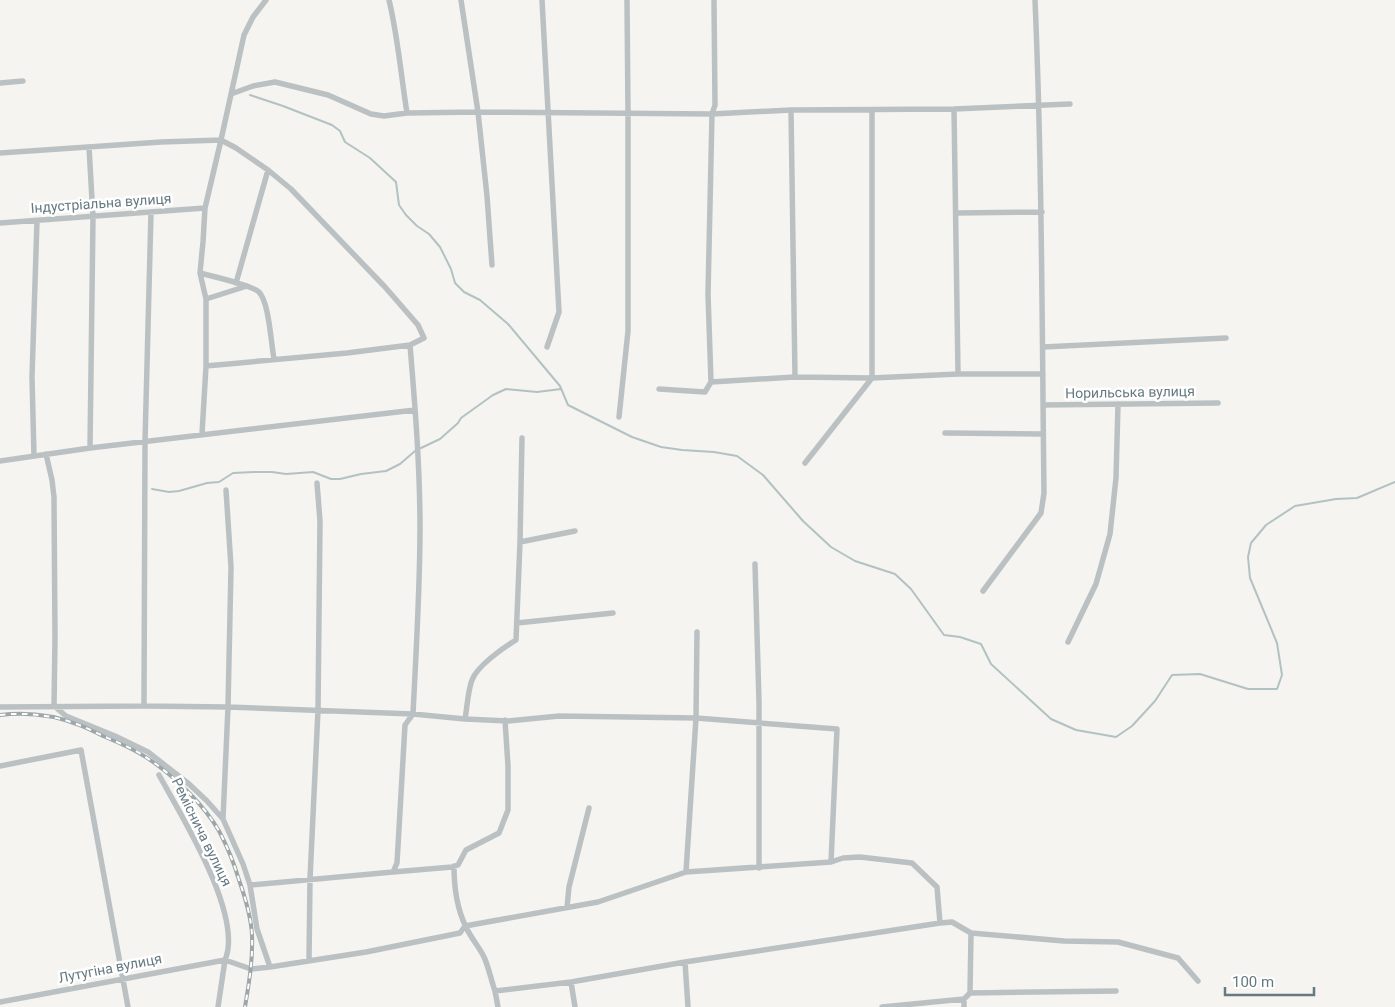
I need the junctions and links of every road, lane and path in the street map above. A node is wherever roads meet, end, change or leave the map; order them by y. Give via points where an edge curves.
1 (266, 0) edge
2 (389, 0) edge
3 (461, 0) edge
4 (542, 0) edge
5 (627, 0) edge
6 (714, 0) edge
7 (1035, 0) edge
8 (23, 81) dead end
9 (0, 83) edge
10 (231, 94) junction
11 (1070, 104) dead end
12 (1040, 105) junction
13 (954, 109) junction
14 (791, 110) junction
15 (872, 110) junction
16 (478, 112) junction
17 (548, 112) junction
18 (407, 113) junction
19 (628, 113) junction
20 (712, 114) junction
21 (221, 140) junction
22 (89, 147) junction
23 (0, 153) edge
24 (268, 170) junction
25 (205, 208) junction
26 (151, 212) junction
27 (1042, 212) junction
28 (956, 213) junction
29 (93, 217) junction
30 (37, 221) junction
31 (0, 223) edge
32 (492, 265) dead end
33 (200, 273) junction
34 (236, 283) junction
35 (247, 286) junction
36 (206, 299) junction
37 (1226, 338) dead end
38 (410, 345) junction
39 (547, 347) dead end
40 (1042, 347) junction
41 (274, 359) junction
42 (206, 366) junction
43 (958, 374) junction
44 (1042, 374) junction
45 (794, 377) junction
46 (872, 378) junction
47 (711, 382) junction
48 (659, 389) dead end
49 (1218, 403) dead end
50 (1118, 404) junction
51 (1043, 405) junction
52 (415, 410) junction
53 (619, 417) dead end
54 (945, 433) dead end
55 (202, 434) junction
56 (1043, 434) junction
57 (522, 438) dead end
58 (145, 442) junction
59 (90, 448) junction
60 (46, 454) junction
61 (34, 456) junction
62 (0, 461) edge
63 (805, 463) dead end
64 (317, 483) dead end
65 (226, 490) dead end
66 (575, 531) dead end
67 (520, 542) junction
68 (755, 564) dead end
69 (983, 591) dead end
70 (613, 613) dead end
71 (517, 623) junction
72 (697, 632) dead end
73 (1068, 642) dead end
74 (54, 706) junction
75 (144, 706) junction
76 (0, 707) edge
77 (228, 707) junction
78 (318, 710) junction
79 (413, 714) junction
80 (696, 718) junction
81 (465, 720) junction
82 (505, 720) junction
83 (759, 724) junction
84 (0, 766) edge
85 (160, 775) dead end
86 (589, 808) dead end
87 (223, 819) junction
88 (831, 862) junction
89 (454, 866) junction
90 (759, 868) junction
91 (393, 872) junction
92 (686, 872) junction
93 (310, 879) junction
94 (250, 885) junction
95 (567, 907) junction
96 (940, 923) junction
97 (465, 926) junction
98 (971, 933) junction
99 (225, 960) junction
100 (309, 960) junction
101 (685, 962) junction
102 (270, 967) junction
103 (123, 978) junction
104 (1198, 981) dead end
105 (571, 982) junction
106 (1116, 990) dead end
107 (495, 991) junction
108 (970, 994) junction
109 (964, 999) junction
110 (0, 1002) edge
111 (128, 1007) edge
112 (218, 1007) edge
113 (498, 1007) edge
114 (575, 1007) edge
115 (688, 1007) edge
116 (882, 1007) edge
117 (964, 1007) edge

1 - 10 street via 244,34
2 - 18 street via 396,26
3 - 16 street
4 - 17 street
5 - 19 street
6 - 20 street via 715,105
7 - 12 street
8 - 9 street
10 - 18 street via 275,82 328,95 371,114
10 - 21 street
11 - 12 street
12 - 13 street
12 - 27 street
13 - 15 street
13 - 28 street
14 - 15 street
14 - 20 street
14 - 45 street
15 - 46 street
16 - 17 street
16 - 18 street
16 - 32 street
17 - 19 street
17 - 39 street via 559,312
19 - 20 street
19 - 53 street via 628,331
20 - 47 street via 708,294
21 - 22 street
21 - 24 street
21 - 25 street
22 - 23 street
22 - 29 street
24 - 34 street
24 - 38 street via 291,189 418,325 424,338
25 - 26 street, Індустріальна вулиця
25 - 33 street
26 - 29 street, Індустріальна вулиця
26 - 58 street
27 - 28 street
27 - 40 street
28 - 43 street
29 - 30 street, Індустріальна вулиця
29 - 59 street
30 - 31 street, Індустріальна вулиця
30 - 61 street via 32,377
33 - 34 street
33 - 36 street
34 - 35 street
35 - 36 street
35 - 41 street via 258,291 265,302
36 - 42 street
37 - 40 street
38 - 41 street
38 - 52 street
40 - 44 street
41 - 42 street
42 - 55 street
43 - 44 street
43 - 46 street
44 - 51 street
45 - 46 street
45 - 47 street
46 - 63 street
47 - 48 street via 705,392
49 - 50 street, Норильська вулиця
50 - 51 street, Норильська вулиця
50 - 73 street via 1116,478 1110,534 1096,584
51 - 56 street
52 - 55 street
52 - 79 street via 420,527
54 - 56 street
55 - 58 street
56 - 69 street via 1041,513
57 - 67 street
58 - 59 street
58 - 75 street
59 - 60 street
60 - 61 street
60 - 74 street via 54,497
61 - 62 street
64 - 78 street via 320,521
65 - 77 street via 231,567
66 - 67 street
67 - 71 street
68 - 83 street
70 - 71 street
71 - 81 street via 516,640 480,668 472,680
72 - 80 street
74 - 75 street
74 - 76 street
74 - 87 street via 66,716 148,752 189,784
75 - 77 street
77 - 78 street
77 - 87 street
78 - 79 street
78 - 93 street
79 - 81 street
79 - 91 street via 405,726 397,864
80 - 82 street via 558,716
80 - 83 street
80 - 92 street
81 - 82 street
82 - 89 street via 508,810 499,833 466,850
83 - 88 street via 837,729
83 - 90 street
84 - 103 street via 81,750
85 - 99 street, Реміснича вулиця via 220,897 228,929
86 - 95 street
87 - 94 street
88 - 90 street
88 - 96 street via 860,857 912,863 937,887
89 - 91 street
89 - 97 street
90 - 92 street
91 - 93 street
92 - 95 street via 598,902
93 - 94 street
93 - 100 street
94 - 102 street via 257,929
95 - 97 street
96 - 98 street via 952,922
96 - 101 street
97 - 100 street via 460,933
97 - 107 street via 483,957
98 - 104 street via 1118,942 1178,958
98 - 108 street
99 - 102 street via 251,969
99 - 103 street, Лутугіна вулиця
99 - 112 street, Реміснича вулиця
100 - 102 street
101 - 105 street
101 - 115 street
103 - 110 street, Лутугіна вулиця
103 - 111 street
105 - 107 street
105 - 114 street
106 - 108 street
107 - 113 street
108 - 109 street
109 - 116 street
109 - 117 street

